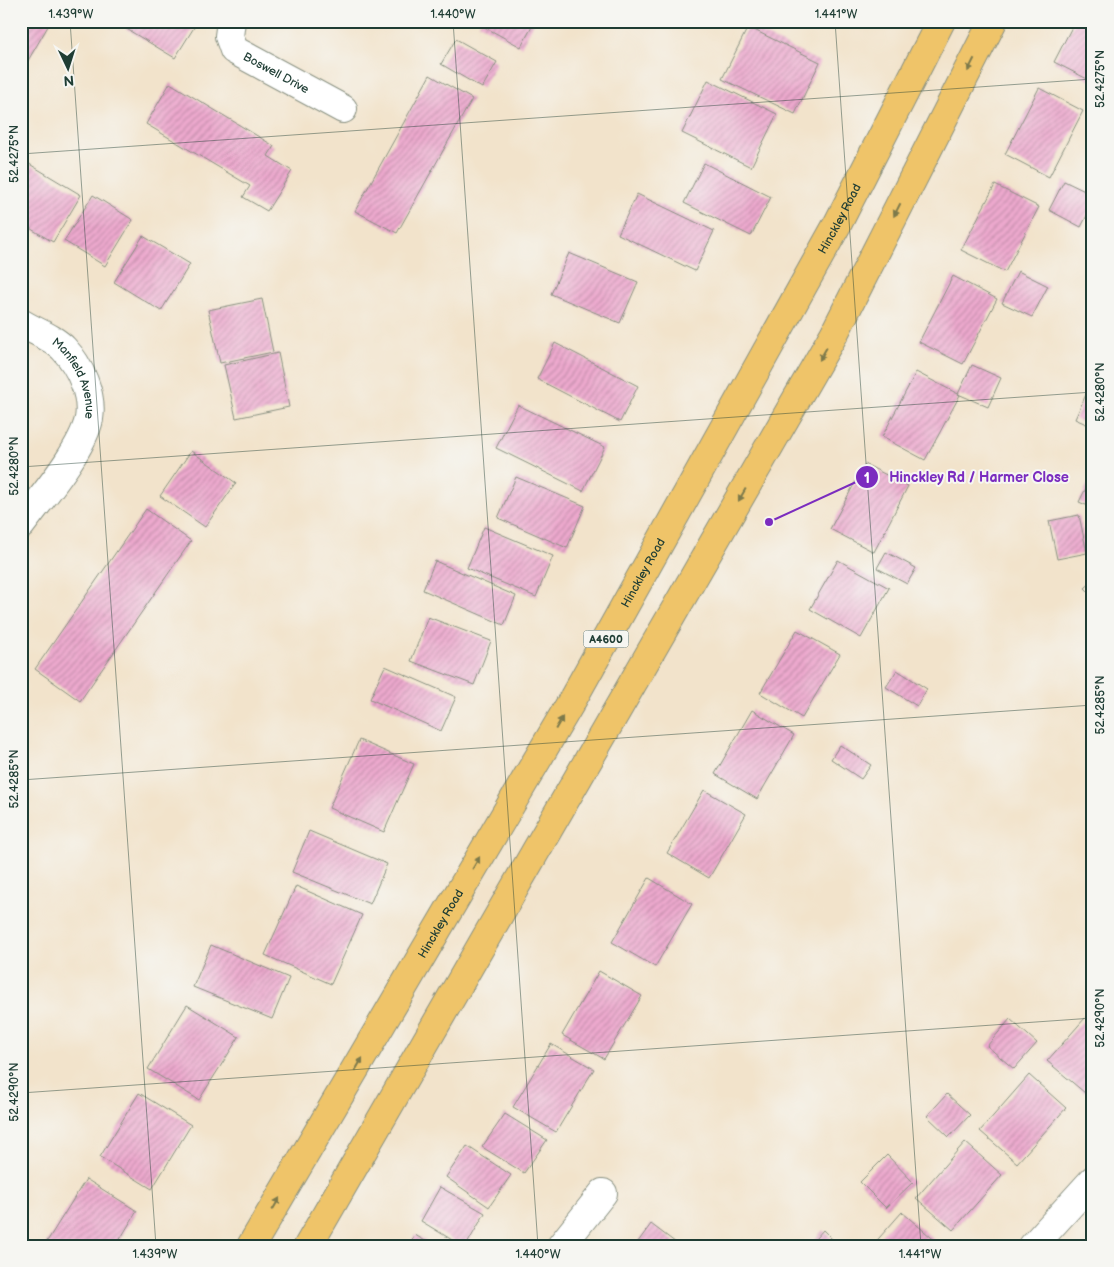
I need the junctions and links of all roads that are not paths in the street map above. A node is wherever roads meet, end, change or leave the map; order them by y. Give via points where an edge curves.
1 (231, 21) edge
2 (941, 21) edge
3 (993, 21) edge
4 (343, 109) dead end
5 (21, 323) edge
6 (21, 525) edge
7 (1093, 1180) edge
8 (603, 1193) dead end
9 (252, 1246) edge
10 (308, 1246) edge
11 (561, 1246) edge
12 (1033, 1246) edge

1 - 4 street, Boswell Drive via 229,36 234,50
9 -> 2 highway, Hinckley Road / A4600 via 570,704 838,223
3 -> 10 highway via 834,334
5 - 6 street, Manfield Avenue via 63,348 78,368 88,392 89,418 78,446
7 - 12 street
8 - 11 street

